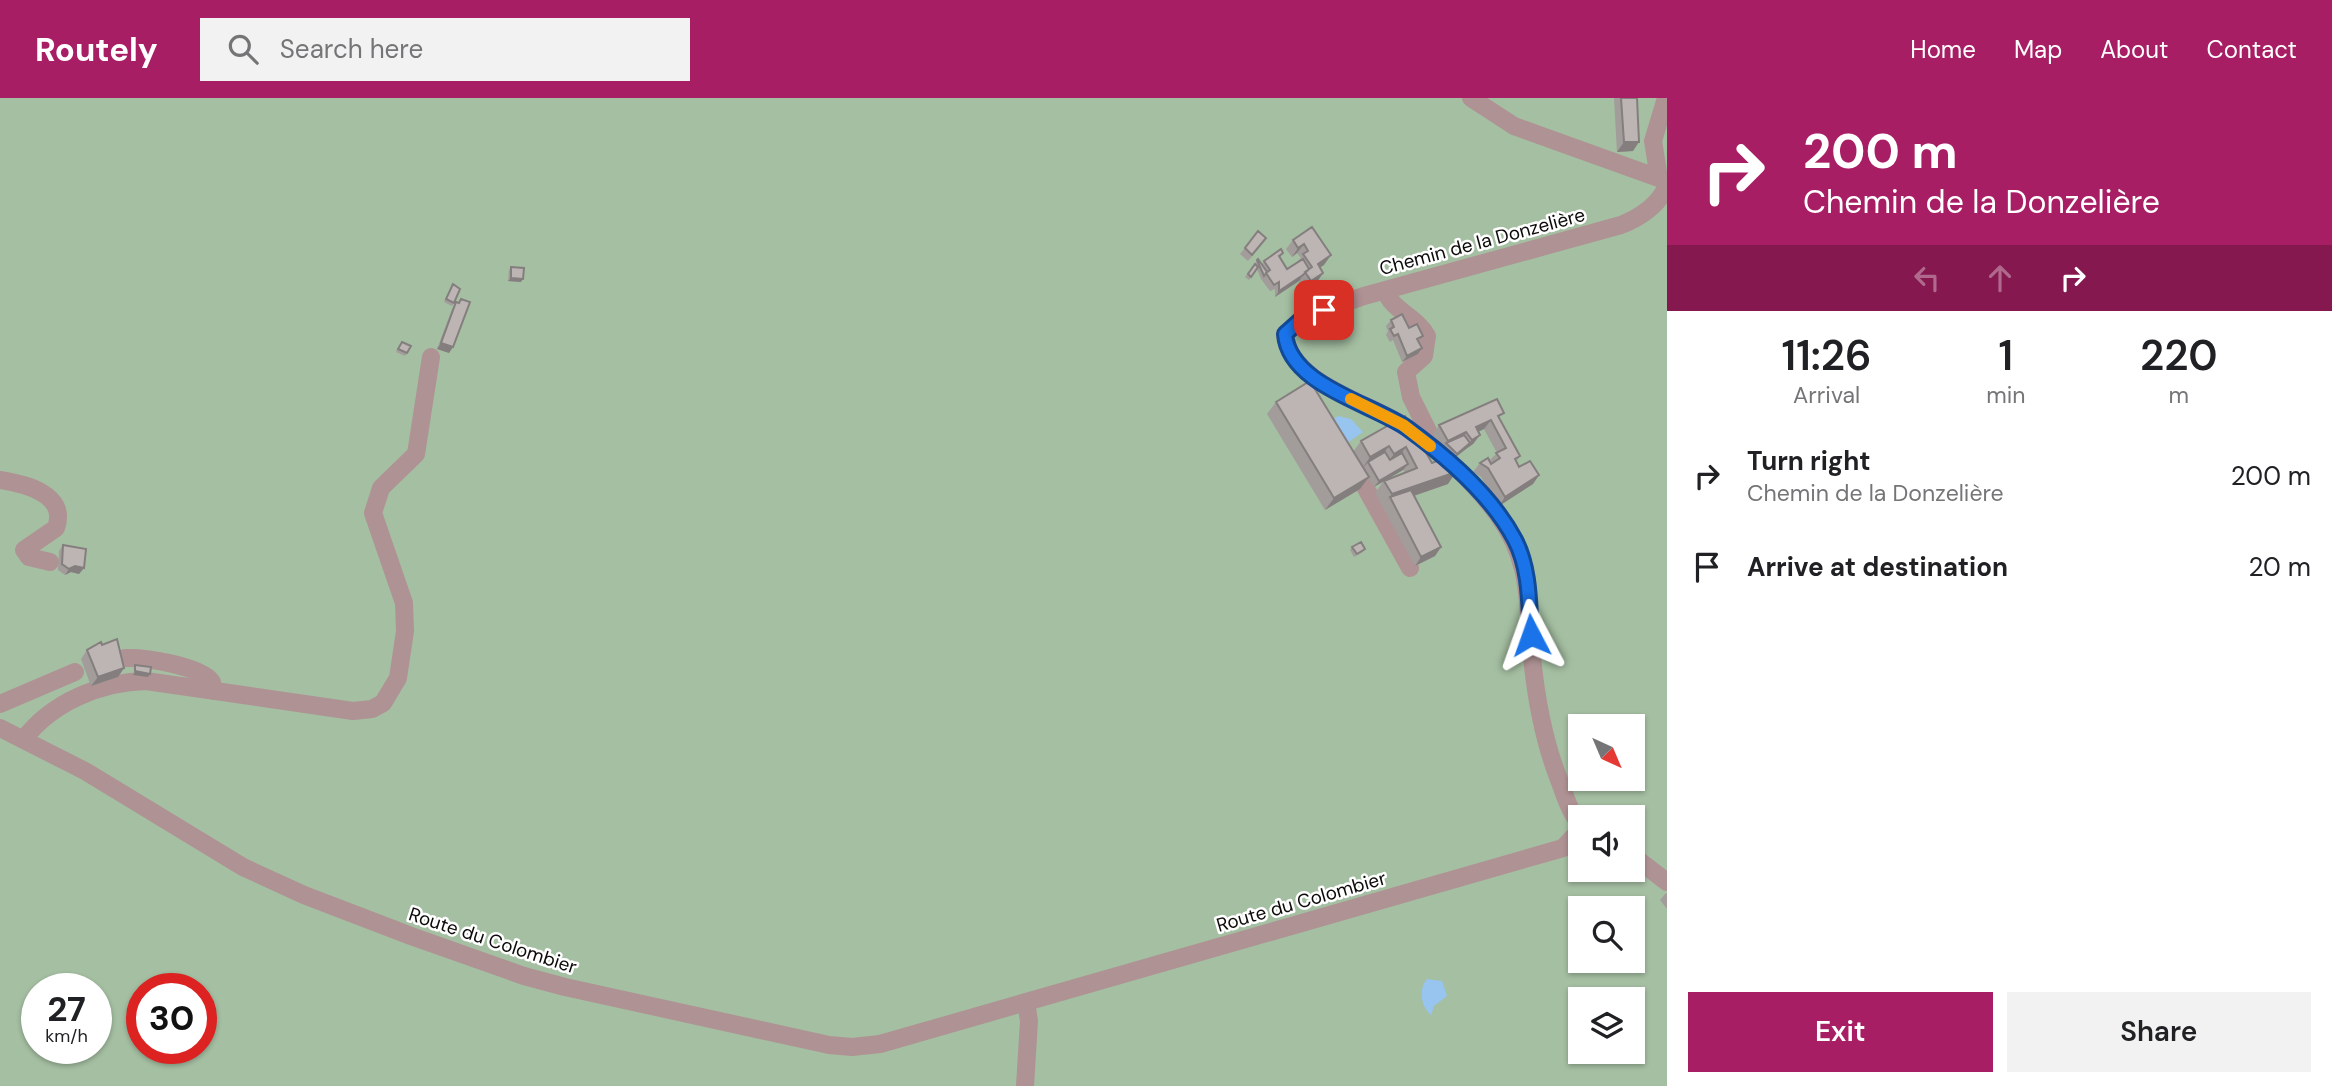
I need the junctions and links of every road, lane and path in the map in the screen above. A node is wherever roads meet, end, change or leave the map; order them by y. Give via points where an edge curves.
1 (1471, 98) edge
2 (1666, 98) edge
3 (1664, 181) edge
4 (1385, 290) junction
5 (431, 357) dead end
6 (1425, 441) junction
7 (1341, 445) edge
8 (0, 480) edge
9 (50, 562) dead end
10 (1409, 568) dead end
11 (125, 658) edge
12 (75, 672) dead end
13 (213, 691) junction
14 (0, 704) edge
15 (0, 728) edge
16 (24, 739) junction
17 (1568, 805) edge
18 (1568, 843) edge
19 (1645, 865) edge
20 (1667, 882) edge
21 (1026, 1002) junction
22 (1025, 1086) edge

1 - 3 street via 1514,126
2 - 3 street via 1653,141
3 - 4 street, Chemin de la Donzelière via 1653,207 1621,225
4 - 6 street via 1427,336 1424,356 1406,372 1408,388 1428,431
4 - 6 street, Chemin de la Donzelière via 1304,317 1285,334 1286,345 1321,396 1403,425
5 - 13 street via 416,454 381,488 373,513 404,603 402,657 391,693 372,709 353,711
6 - 17 street, Chemin de la Donzelière via 1476,488 1515,540 1527,581 1541,719
7 - 10 street
8 - 9 street via 34,488 56,505 60,512 56,528 24,550 29,557
11 - 13 street via 202,673 212,682
12 - 14 street
13 - 16 street via 146,681 100,686 43,720
15 - 16 street, Route du Colombier
16 - 21 street, Route du Colombier via 243,867 436,945 555,984 802,1040 852,1047 880,1044
18 - 21 street, Route du Colombier via 1563,848
19 - 20 street
21 - 22 street

